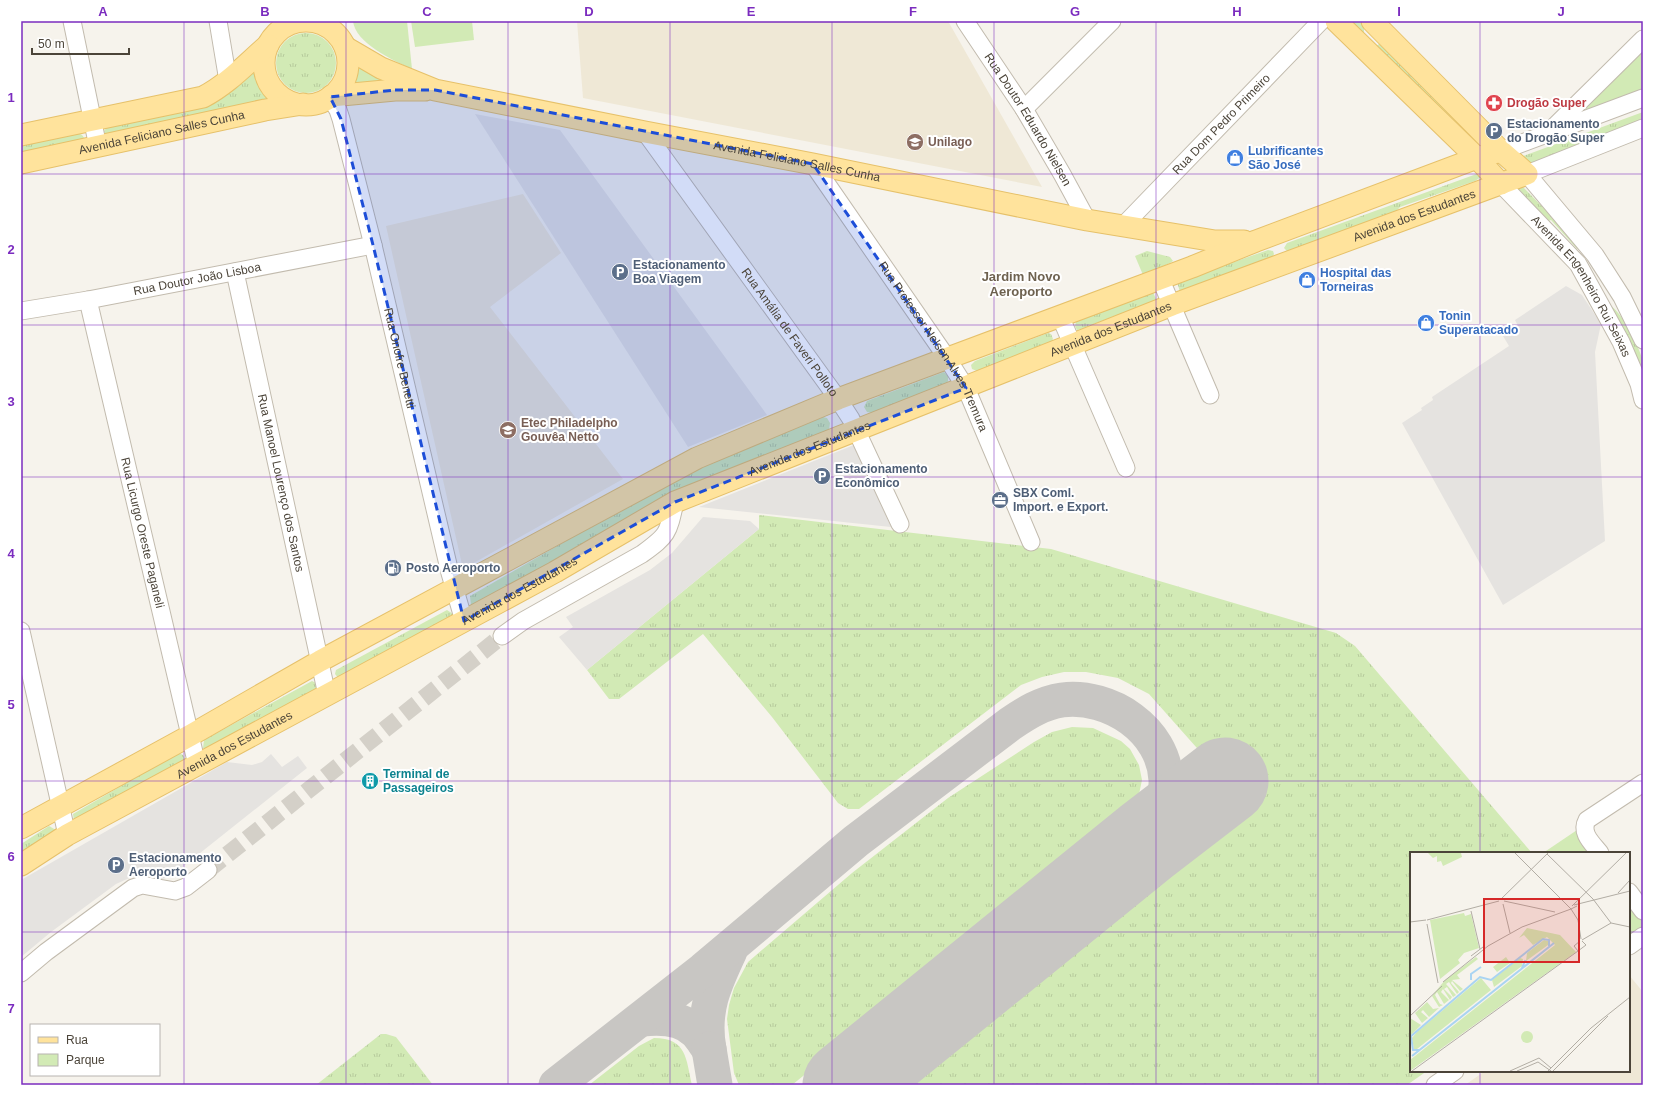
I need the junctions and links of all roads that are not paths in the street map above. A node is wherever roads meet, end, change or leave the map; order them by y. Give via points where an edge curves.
1 (72, 21) edge
2 (218, 21) edge
3 (966, 21) edge
4 (1112, 21) edge
5 (1321, 21) edge
6 (1336, 21) edge
7 (290, 23) edge
8 (1381, 24) edge
9 (341, 34) edge
10 (1643, 39) edge
11 (268, 45) junction
12 (228, 81) junction
13 (435, 90) junction
14 (331, 97) junction
15 (1643, 98) edge
16 (303, 104) junction
17 (1024, 109) junction
18 (93, 120) junction
19 (1643, 128) edge
20 (644, 132) junction
21 (1550, 132) junction
22 (21, 135) edge
23 (98, 147) junction
24 (1501, 151) junction
25 (1477, 158) junction
26 (21, 163) edge
27 (813, 164) junction
28 (1527, 174) junction
29 (1501, 184) junction
30 (1087, 220) junction
31 (1122, 227) junction
32 (1158, 233) junction
33 (1264, 238) junction
34 (373, 245) junction
35 (1284, 264) junction
36 (1192, 267) junction
37 (235, 272) junction
38 (1160, 278) junction
39 (1595, 292) junction
40 (1622, 297) junction
41 (88, 300) junction
42 (1172, 305) junction
43 (21, 311) edge
44 (1060, 316) junction
45 (1643, 340) edge
46 (1073, 345) junction
47 (947, 358) junction
48 (966, 388) junction
49 (1210, 395) dead end
50 (838, 399) junction
51 (1643, 400) edge
52 (856, 429) junction
53 (1126, 468) dead end
54 (674, 502) junction
55 (900, 524) dead end
56 (1031, 542) dead end
57 (454, 589) junction
58 (464, 621) junction
59 (21, 631) edge
60 (502, 636) tunnel mouth
61 (320, 661) junction
62 (327, 695) junction
63 (191, 735) junction
64 (197, 765) junction
65 (1643, 783) edge
66 (60, 806) junction
67 (21, 828) edge
68 (67, 835) junction
69 (1599, 852) edge
70 (21, 865) edge
71 (208, 870) tunnel mouth
72 (1630, 893) edge
73 (1643, 911) edge
74 (1643, 936) edge
75 (1630, 945) edge
76 (21, 973) edge
77 (1454, 1072) edge
78 (1435, 1085) edge

1 - 18 street
2 - 12 street
3 - 17 street, Rua Doutor Eduardo Nielsen
4 - 17 street
5 - 31 street, Rua Dom Pedro Primeiro
6 - 25 main road
7 - 9 main road via 314,22
7 - 11 main road via 276,34
8 - 24 main road
9 - 13 main road, Avenida Feliciano Salles Cunha via 381,68
9 - 14 main road via 348,60 347,74 341,87
10 - 21 street
11 - 12 main road
11 - 16 main road via 265,72 270,84 279,95 291,102
12 - 18 main road via 203,97
13 - 14 main road, Avenida Feliciano Salles Cunha via 395,90
13 - 20 main road, Avenida Feliciano Salles Cunha
14 - 16 main road via 320,102
14 - 34 street, Rua Onofre Benetti via 341,119
15 - 21 street
16 - 23 main road, Avenida Feliciano Salles Cunha
17 - 30 street, Rua Doutor Eduardo Nielsen
18 - 22 main road
18 - 23 street
19 - 28 street, Avenida dos Estudantes
20 - 27 main road, Avenida Feliciano Salles Cunha
20 - 50 street, Rua Amália de Faveri Polloto
21 - 24 street
23 - 26 main road, Avenida Feliciano Salles Cunha
24 - 25 main road
24 - 28 main road
25 - 29 main road
25 - 33 main road
27 - 30 main road, Avenida Feliciano Salles Cunha
27 - 47 street, Rua Professor Nelson Alves Tremura
28 - 29 main road, Avenida dos Estudantes
28 - 40 street, Avenida Engenheiro Rui Seixas via 1595,255
29 - 35 main road, Avenida dos Estudantes
29 - 39 street, Avenida Engenheiro Rui Seixas via 1578,264
30 - 31 main road, Avenida Feliciano Salles Cunha
31 - 32 main road, Avenida Feliciano Salles Cunha
32 - 33 main road, Avenida Feliciano Salles Cunha via 1215,241
32 - 36 main road, Avenida Feliciano Salles Cunha via 1183,244 1191,255
33 - 35 main road
33 - 36 main road
34 - 37 street, Rua Doutor João Lisboa
34 - 57 street, Rua Onofre Benetti
35 - 42 main road, Avenida dos Estudantes
36 - 38 main road
37 - 41 street, Rua Doutor João Lisboa
37 - 61 street, Rua Manoel Lourenço dos Santos
38 - 42 street
38 - 44 main road
39 - 40 street via 1602,290
39 - 51 street, Avenida Engenheiro Rui Seixas via 1621,342
40 - 45 street, Avenida Engenheiro Rui Seixas
41 - 43 street, Rua Doutor João Lisboa
41 - 63 street, Rua Licurgo Oreste Paganeli
42 - 46 main road, Avenida dos Estudantes
42 - 49 street
44 - 46 street
44 - 47 main road
46 - 48 main road, Avenida dos Estudantes
46 - 53 street
47 - 48 street, Rua Professor Nelson Alves Tremura
47 - 50 main road
48 - 52 main road, Avenida dos Estudantes
48 - 56 street, Rua Professor Nelson Alves Tremura
50 - 52 street, Rua Amália de Faveri Polloto
50 - 57 main road via 697,458
52 - 54 main road, Avenida dos Estudantes
52 - 55 street, Rua Amália de Faveri Polloto
54 - 58 main road, Avenida dos Estudantes via 555,572
54 - 60 street via 667,533 656,544 523,621
57 - 58 street, Rua Onofre Benetti
57 - 61 main road
58 - 62 main road, Avenida dos Estudantes
59 - 66 street
61 - 62 street, Rua Manoel Lourenço dos Santos
61 - 63 main road
62 - 64 main road, Avenida dos Estudantes
63 - 64 street, Rua Licurgo Oreste Paganeli
63 - 66 main road
64 - 68 main road, Avenida dos Estudantes
65 - 69 street via 1592,816 1584,825 1587,835
66 - 67 main road
66 - 68 street
68 - 70 main road, Avenida dos Estudantes
71 - 76 street via 186,887 176,891 142,885 133,888
72 - 73 street
74 - 75 street
77 - 78 street

